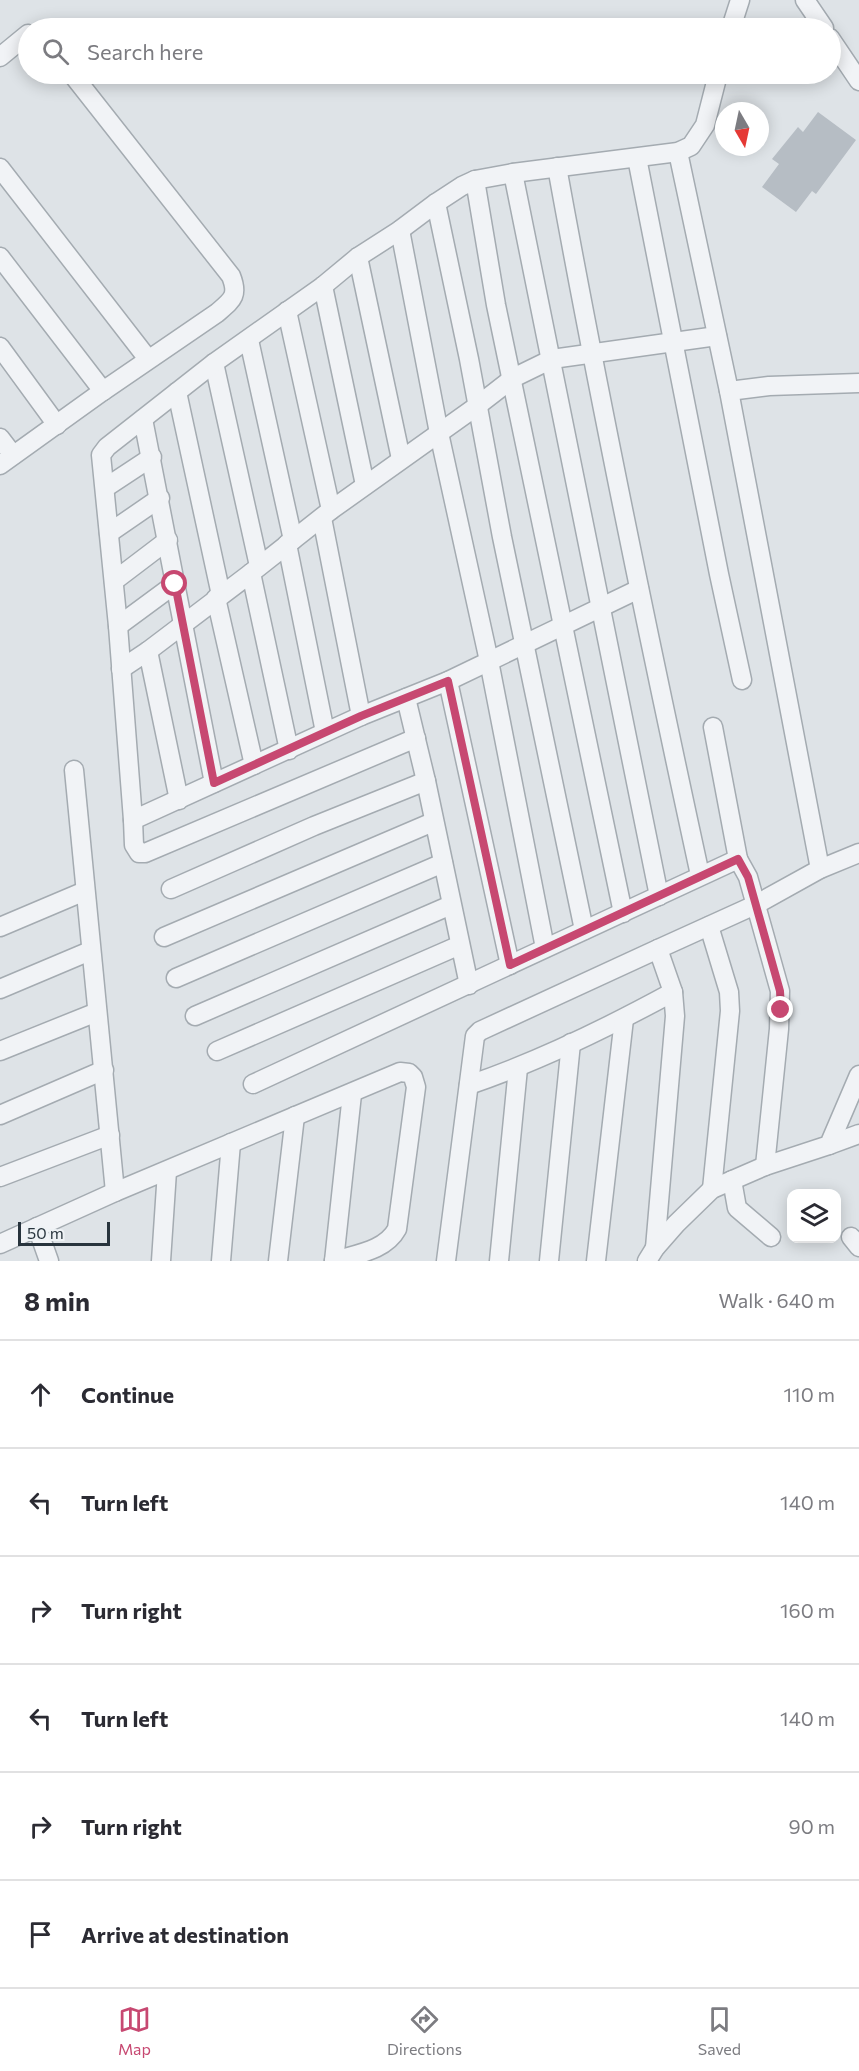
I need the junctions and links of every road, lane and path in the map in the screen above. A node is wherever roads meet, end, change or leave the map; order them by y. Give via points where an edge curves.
1 (740, 0) edge
2 (805, 0) edge
3 (734, 18) edge
4 (817, 18) edge
5 (18, 42) edge
6 (841, 53) edge
7 (0, 57) edge
8 (859, 81) edge
9 (80, 84) edge
10 (716, 84) edge
11 (678, 152) junction
12 (637, 158) junction
13 (557, 167) junction
14 (0, 168) edge
15 (513, 173) junction
16 (475, 180) junction
17 (436, 203) junction
18 (400, 230) junction
19 (0, 257) edge
20 (357, 257) junction
21 (323, 286) junction
22 (287, 311) junction
23 (717, 336) junction
24 (249, 340) junction
25 (674, 341) junction
26 (1, 352) edge
27 (591, 353) junction
28 (148, 359) junction
29 (552, 359) junction
30 (214, 363) junction
31 (513, 378) junction
32 (859, 383) edge
33 (103, 391) junction
34 (729, 391) junction
35 (177, 392) junction
36 (477, 406) junction
37 (143, 419) junction
38 (57, 425) junction
39 (439, 433) junction
40 (0, 438) edge
41 (152, 457) junction
42 (401, 459) junction
43 (7, 460) edge
44 (365, 485) junction
45 (105, 488) junction
46 (160, 498) junction
47 (326, 514) junction
48 (109, 533) junction
49 (168, 540) junction
50 (290, 542) junction
51 (255, 570) junction
52 (114, 581) junction
53 (175, 584) junction
54 (639, 589) junction
55 (219, 596) junction
56 (602, 606) junction
57 (182, 624) junction
58 (564, 625) junction
59 (118, 626) junction
60 (525, 645) junction
61 (148, 651) junction
62 (489, 661) junction
63 (122, 669) junction
64 (742, 680) dead end
65 (448, 681) junction
66 (406, 698) junction
67 (361, 716) junction
68 (713, 727) dead end
69 (325, 732) junction
70 (416, 738) junction
71 (289, 750) junction
72 (254, 765) junction
73 (74, 771) dead end
74 (426, 781) junction
75 (214, 783) junction
76 (179, 800) junction
77 (133, 820) junction
78 (434, 822) junction
79 (859, 853) edge
80 (738, 859) junction
81 (443, 863) junction
82 (820, 869) junction
83 (700, 875) junction
84 (171, 889) dead end
85 (85, 891) junction
86 (659, 896) junction
87 (451, 904) junction
88 (755, 905) junction
89 (623, 913) junction
90 (709, 926) junction
91 (0, 927) edge
92 (584, 930) junction
93 (164, 937) dead end
94 (459, 945) junction
95 (545, 948) junction
96 (658, 949) junction
97 (90, 951) junction
98 (510, 965) junction
99 (176, 978) dead end
100 (469, 985) junction
101 (0, 989) edge
102 (673, 992) junction
103 (97, 1012) junction
104 (195, 1016) dead end
105 (624, 1019) junction
106 (571, 1043) junction
107 (0, 1051) edge
108 (217, 1051) dead end
109 (518, 1068) junction
110 (104, 1070) junction
111 (859, 1075) edge
112 (253, 1084) dead end
113 (469, 1085) junction
114 (352, 1094) junction
115 (0, 1115) edge
116 (295, 1116) junction
117 (859, 1134) edge
118 (110, 1135) junction
119 (231, 1143) junction
120 (828, 1145) junction
121 (765, 1166) junction
122 (167, 1171) junction
123 (0, 1177) edge
124 (732, 1180) junction
125 (712, 1189) junction
126 (115, 1192) junction
127 (37, 1227) junction
128 (771, 1237) dead end
129 (0, 1244) edge
130 (651, 1255) edge
131 (49, 1261) edge
132 (161, 1261) edge
133 (220, 1261) edge
134 (279, 1261) edge
135 (334, 1261) edge
136 (446, 1261) edge
137 (499, 1261) edge
138 (549, 1261) edge
139 (596, 1261) edge

1 - 3 street
2 - 4 street
5 - 7 street
6 - 8 street
9 - 28 street via 235,286 230,302 217,313
10 - 11 street via 705,126 691,146
11 - 12 street
11 - 23 street
12 - 13 street
12 - 25 street
13 - 15 street
13 - 27 street
14 - 28 street
15 - 16 street
15 - 29 street
16 - 17 street
16 - 31 street
17 - 18 street
17 - 36 street
18 - 20 street
18 - 39 street
19 - 33 street
20 - 21 street
20 - 42 street
21 - 22 street
21 - 44 street
22 - 24 street
22 - 47 street
23 - 25 street
23 - 34 street
24 - 30 street
24 - 50 street
25 - 27 street
25 - 64 street
26 - 38 street
27 - 29 street
27 - 54 street
28 - 33 street
29 - 31 street
29 - 56 street
30 - 35 street
30 - 51 street
31 - 36 street
31 - 58 street
32 - 34 street
33 - 38 street
34 - 82 street
35 - 37 street
35 - 55 street
36 - 39 street
36 - 60 street
37 - 41 street
37 - 45 street via 101,455
38 - 43 street
39 - 42 street
39 - 62 street
40 - 43 street
41 - 45 street
41 - 46 street
42 - 44 street
44 - 47 street
45 - 48 street
46 - 48 street
46 - 49 street
47 - 50 street
47 - 67 street
48 - 52 street
49 - 52 street
49 - 53 street
50 - 51 street
50 - 69 street
51 - 55 street
51 - 71 street
52 - 59 street
53 - 57 street
53 - 59 street
54 - 56 street
54 - 83 street
55 - 57 street
55 - 72 street
56 - 58 street
56 - 86 street
57 - 61 street
57 - 75 street
58 - 60 street
58 - 89 street
59 - 63 street
60 - 62 street
60 - 92 street
61 - 63 street
61 - 76 street
62 - 65 street
62 - 95 street
63 - 77 street
65 - 66 street
65 - 98 street
66 - 67 street
66 - 70 street
67 - 69 street
68 - 80 street
69 - 71 street
70 - 74 street
70 - 77 street via 145,853 139,853 134,845
71 - 72 street
72 - 75 street
73 - 85 street
74 - 78 street
74 - 84 street
75 - 76 street
76 - 77 street
78 - 81 street
78 - 93 street
79 - 82 street
80 - 83 street
80 - 88 street via 748,877
81 - 87 street
81 - 99 street
82 - 88 street
83 - 86 street
85 - 91 street
85 - 97 street
86 - 89 street
87 - 94 street
87 - 104 street
88 - 90 street
88 - 121 street via 780,991
89 - 92 street
90 - 96 street
90 - 125 street via 729,992 730,1011
92 - 95 street
94 - 100 street
94 - 108 street
95 - 98 street
96 - 102 street
96 - 113 street via 480,1031 473,1043
97 - 101 street
97 - 103 street
98 - 100 street
100 - 112 street
102 - 105 street
102 - 130 street via 675,1016
103 - 107 street
103 - 110 street
105 - 106 street
105 - 139 street
106 - 109 street
106 - 138 street
109 - 113 street
109 - 137 street
110 - 115 street
110 - 118 street
111 - 120 street
113 - 136 street
114 - 116 street
114 - 135 street
114 - 135 street via 405,1071 413,1077 416,1087 397,1229 385,1244
116 - 119 street
116 - 134 street
117 - 120 street
118 - 123 street
118 - 126 street
119 - 122 street
119 - 133 street
120 - 121 street
121 - 124 street
122 - 126 street
122 - 132 street
124 - 125 street
124 - 128 street via 738,1208
125 - 130 street
126 - 127 street
127 - 129 street
127 - 131 street

